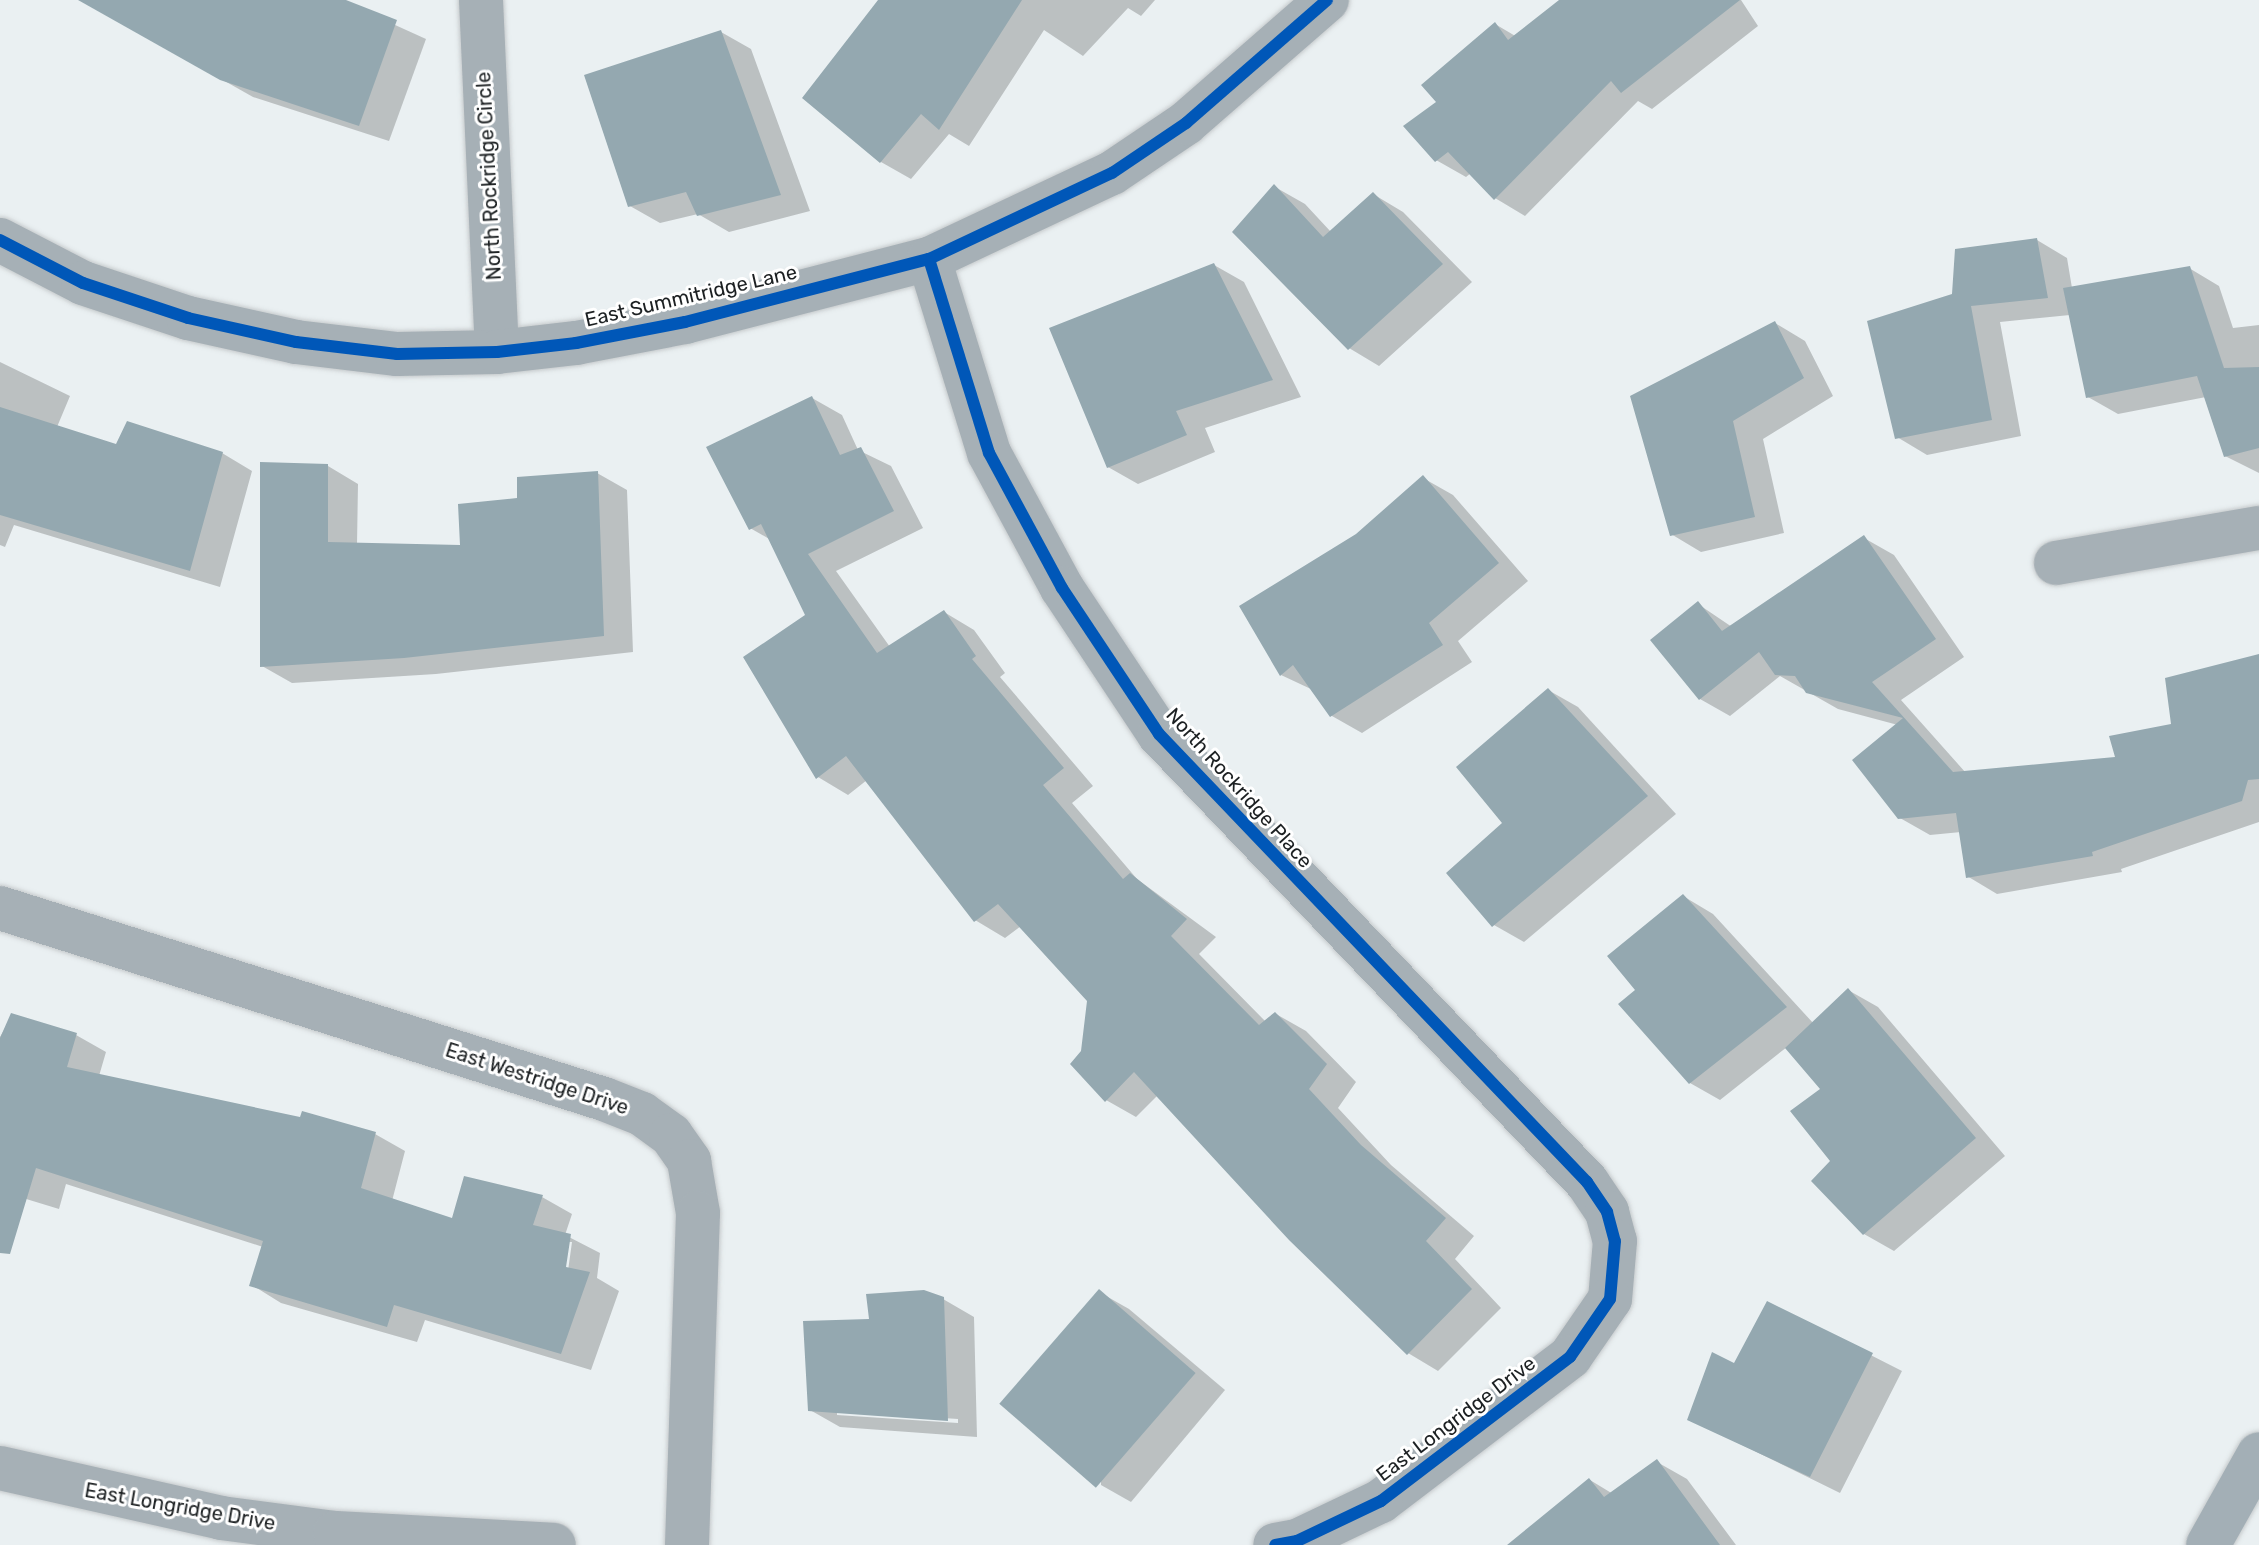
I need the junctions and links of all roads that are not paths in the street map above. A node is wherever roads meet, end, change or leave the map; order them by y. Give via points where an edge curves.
1 (481, 0) edge
2 (1327, 0) edge
3 (0, 240) edge
4 (929, 259) junction
5 (497, 352) junction
6 (2259, 528) edge
7 (2056, 563) dead end
8 (0, 908) edge
9 (1614, 1274) joint
10 (2259, 1454) edge
11 (0, 1468) edge
12 (554, 1545) edge
13 (687, 1545) edge
14 (1275, 1545) edge
15 (2208, 1545) edge

1 - 5 street, North Rockridge Circle
2 - 4 street, East Summitridge Lane via 1186,123 1112,173
3 - 5 street, East Summitridge Lane via 83,283 188,318 296,342 397,354
4 - 5 street, East Summitridge Lane via 685,322
4 - 9 street, North Rockridge Place via 989,453 1062,588 1159,734 1587,1182 1607,1212 1615,1241
6 - 7 street
8 - 13 street, East Westridge Drive via 604,1099 642,1114 671,1135 689,1161 698,1213
9 - 14 street, East Longridge Drive via 1610,1299 1570,1357 1381,1501 1297,1541
10 - 15 street
11 - 12 street, East Longridge Drive via 221,1518 335,1533

